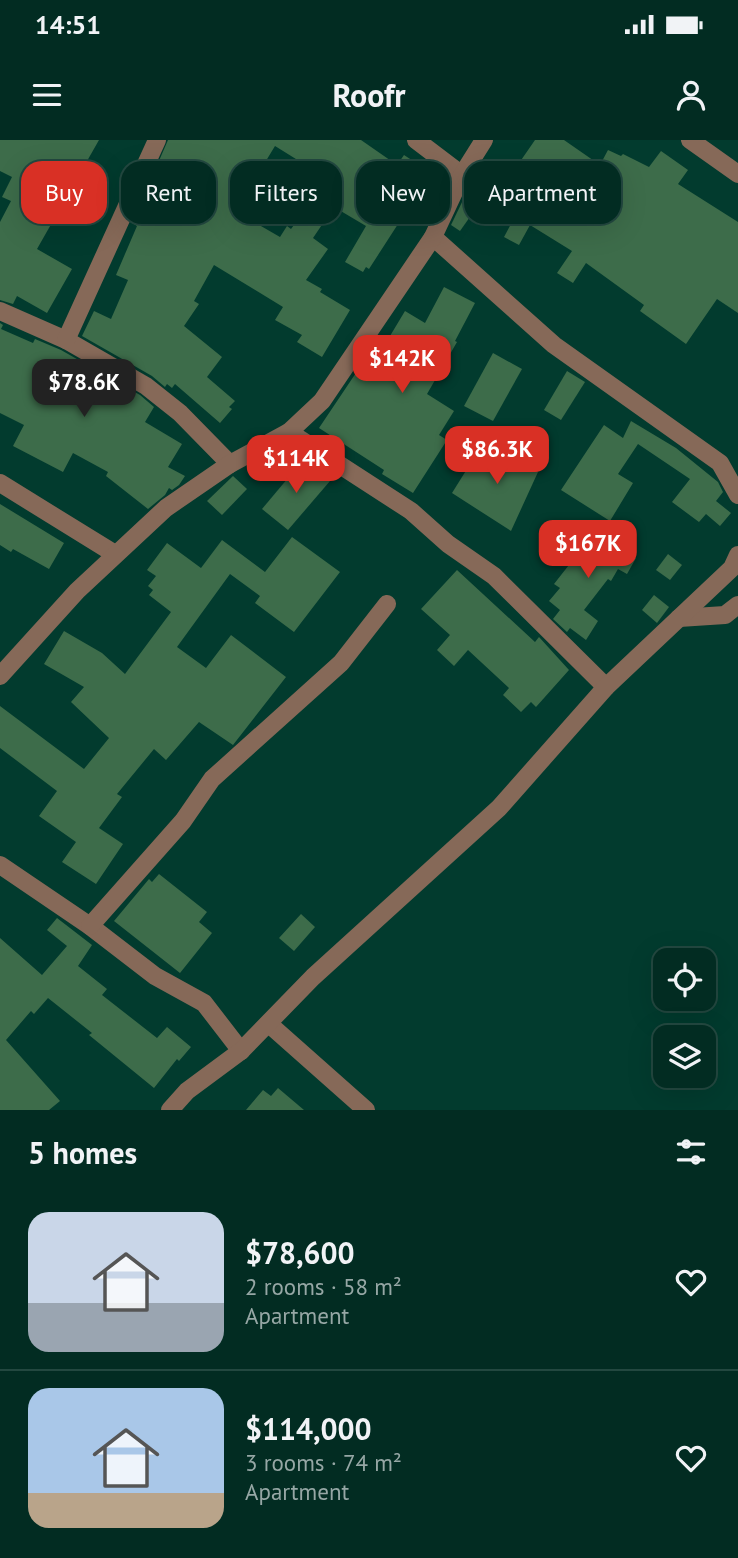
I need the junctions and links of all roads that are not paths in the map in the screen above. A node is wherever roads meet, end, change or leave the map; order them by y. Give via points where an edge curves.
1 (157, 140) edge
2 (416, 140) edge
3 (484, 140) edge
4 (690, 140) edge
5 (738, 174) edge
6 (462, 175) junction
7 (433, 237) junction
8 (0, 311) edge
9 (66, 340) junction
10 (289, 432) junction
11 (230, 464) junction
12 (0, 483) edge
13 (738, 495) edge
14 (116, 554) junction
15 (738, 555) edge
16 (387, 604) dead end
17 (738, 604) edge
18 (679, 618) junction
19 (0, 676) edge
20 (606, 687) junction
21 (3, 873) edge
22 (90, 926) junction
23 (269, 1024) junction
24 (241, 1051) junction
25 (170, 1110) edge
26 (366, 1110) edge

1 - 9 street
2 - 6 street
3 - 6 street
4 - 5 street
6 - 7 street
7 - 10 street via 322,401
7 - 13 street via 554,345 720,463
8 - 9 street
9 - 11 street via 146,386 180,412
10 - 11 street
10 - 20 street via 411,511 494,576
11 - 14 street via 166,508
12 - 14 street
14 - 19 street
15 - 18 street via 732,568
16 - 22 street via 341,663 212,779 183,821
17 - 18 street via 725,615
18 - 20 street
20 - 23 street via 499,808 313,977
21 - 22 street
22 - 24 street via 155,976 204,1003
23 - 24 street
23 - 26 street
24 - 25 street via 187,1091

